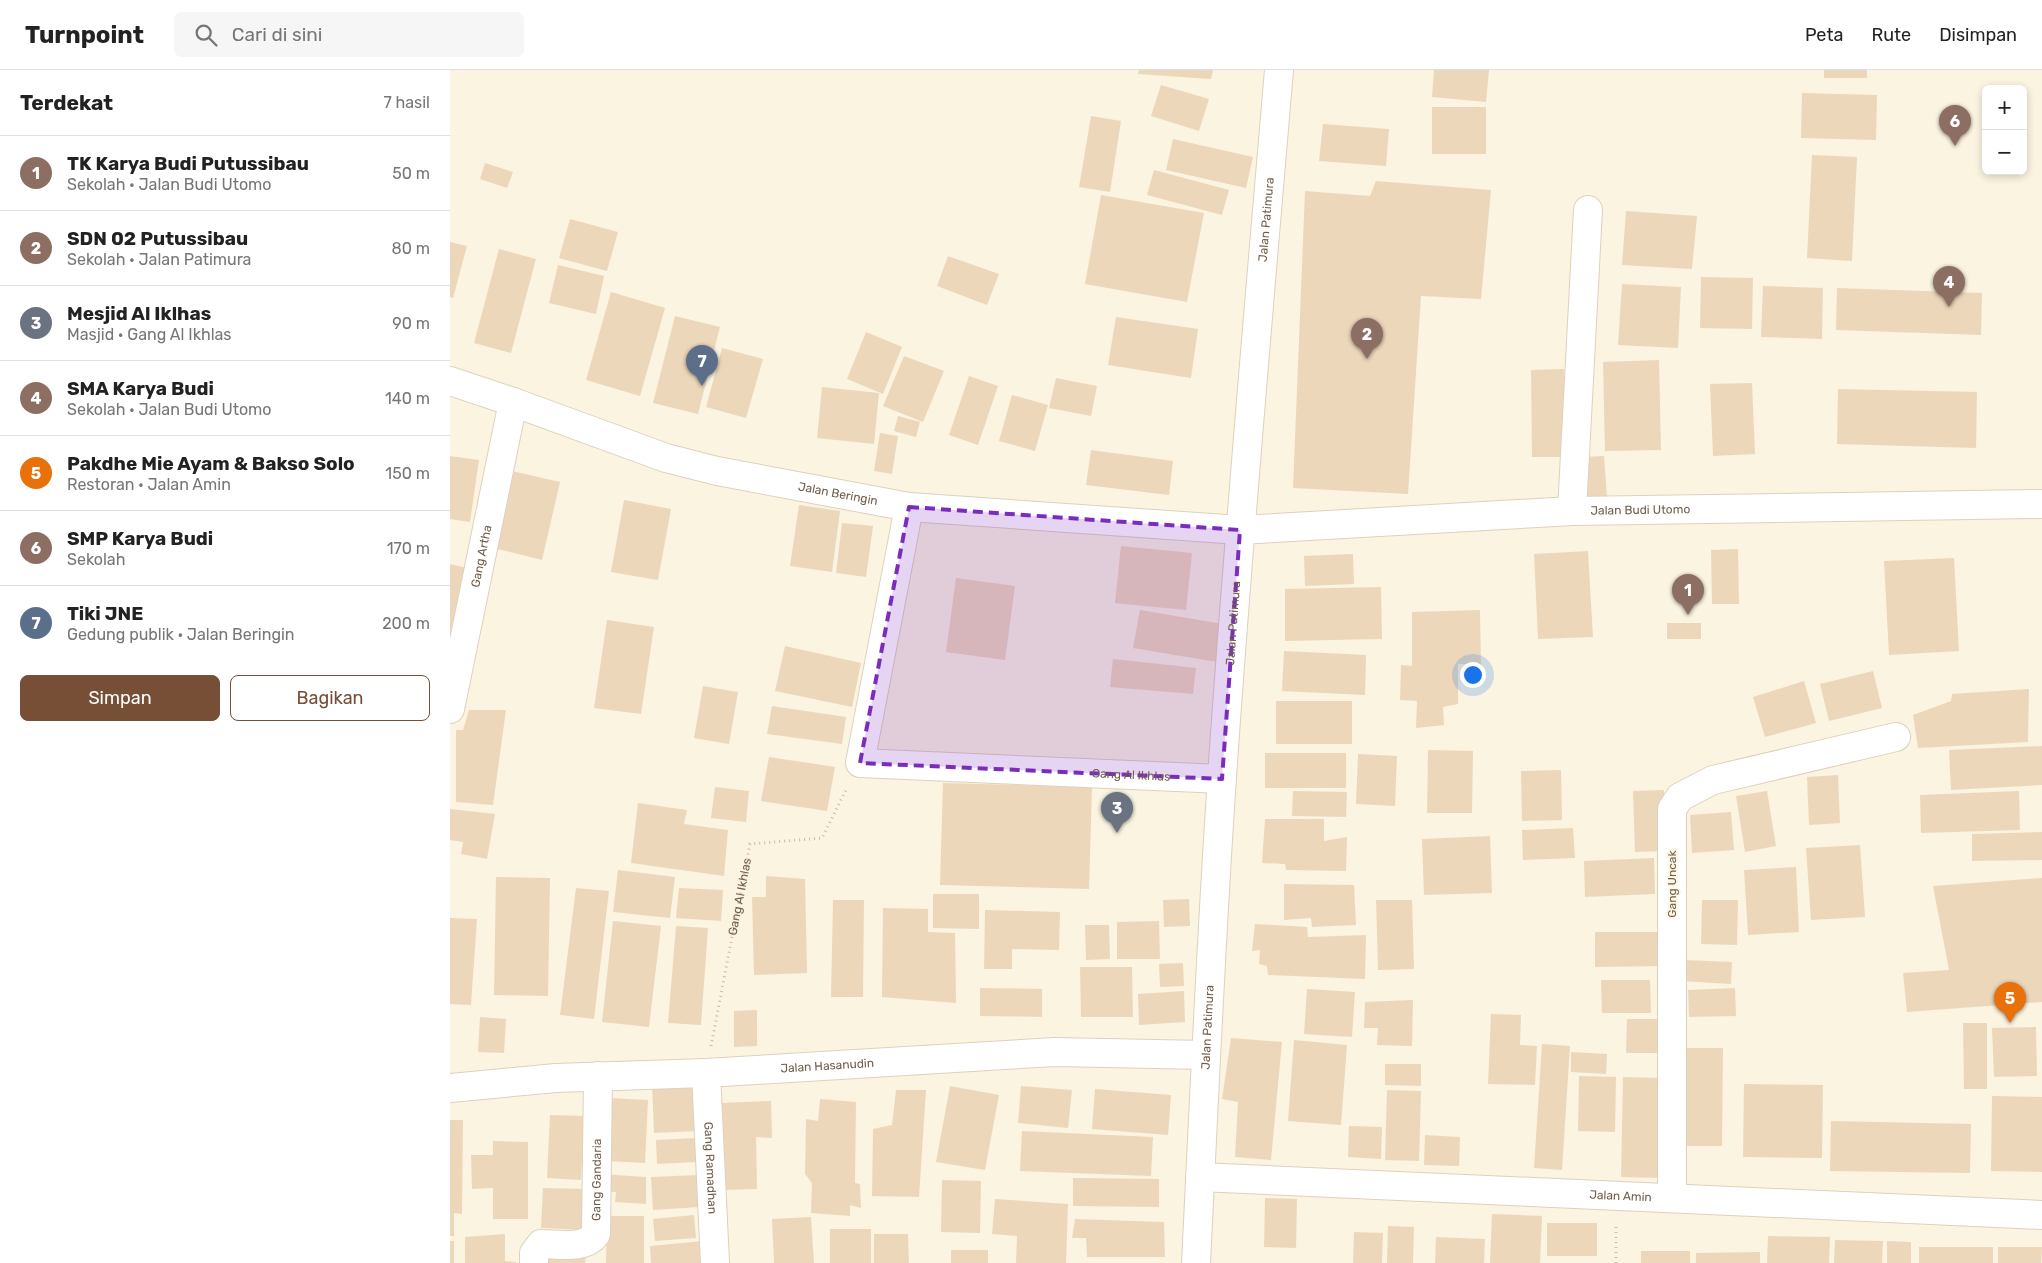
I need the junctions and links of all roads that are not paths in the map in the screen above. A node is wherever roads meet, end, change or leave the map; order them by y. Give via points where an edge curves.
1 (1279, 70) edge
2 (1588, 210) dead end
3 (450, 381) edge
4 (513, 402) junction
5 (2042, 504) edge
6 (909, 507) junction
7 (1572, 510) junction
8 (1240, 530) junction
9 (450, 709) edge
10 (1896, 737) dead end
11 (1222, 778) junction
12 (1205, 1055) junction
13 (706, 1073) junction
14 (598, 1076) junction
15 (450, 1088) edge
16 (1200, 1177) junction
17 (1672, 1198) junction
18 (2042, 1215) edge
19 (534, 1263) edge
20 (715, 1263) edge
21 (1196, 1263) edge

1 - 8 street, Jalan Patimura
2 - 7 street
3 - 4 street, Jalan Beringin
4 - 6 street, Jalan Beringin via 666,458 717,471
4 - 9 street, Gang Artha
5 - 7 street, Jalan Budi Utomo
6 - 8 street, Jalan Beringin
6 - 11 street, Gang Al Ikhlas via 860,763
7 - 8 street, Jalan Budi Utomo
8 - 11 street, Jalan Patimura
10 - 17 street, Gang Uncak via 1713,780 1680,797 1672,810
11 - 12 street, Jalan Patimura
12 - 13 street, Jalan Hasanudin via 1055,1052
12 - 16 street, Jalan Patimura
13 - 14 street, Jalan Hasanudin
13 - 20 street, Gang Ramadhan
14 - 15 street, Jalan Hasanudin
14 - 19 street, Gang Gandaria via 596,1234 585,1244 541,1244 534,1254
16 - 17 street, Jalan Amin
16 - 21 street, Jalan Patimura
17 - 18 street, Jalan Amin

